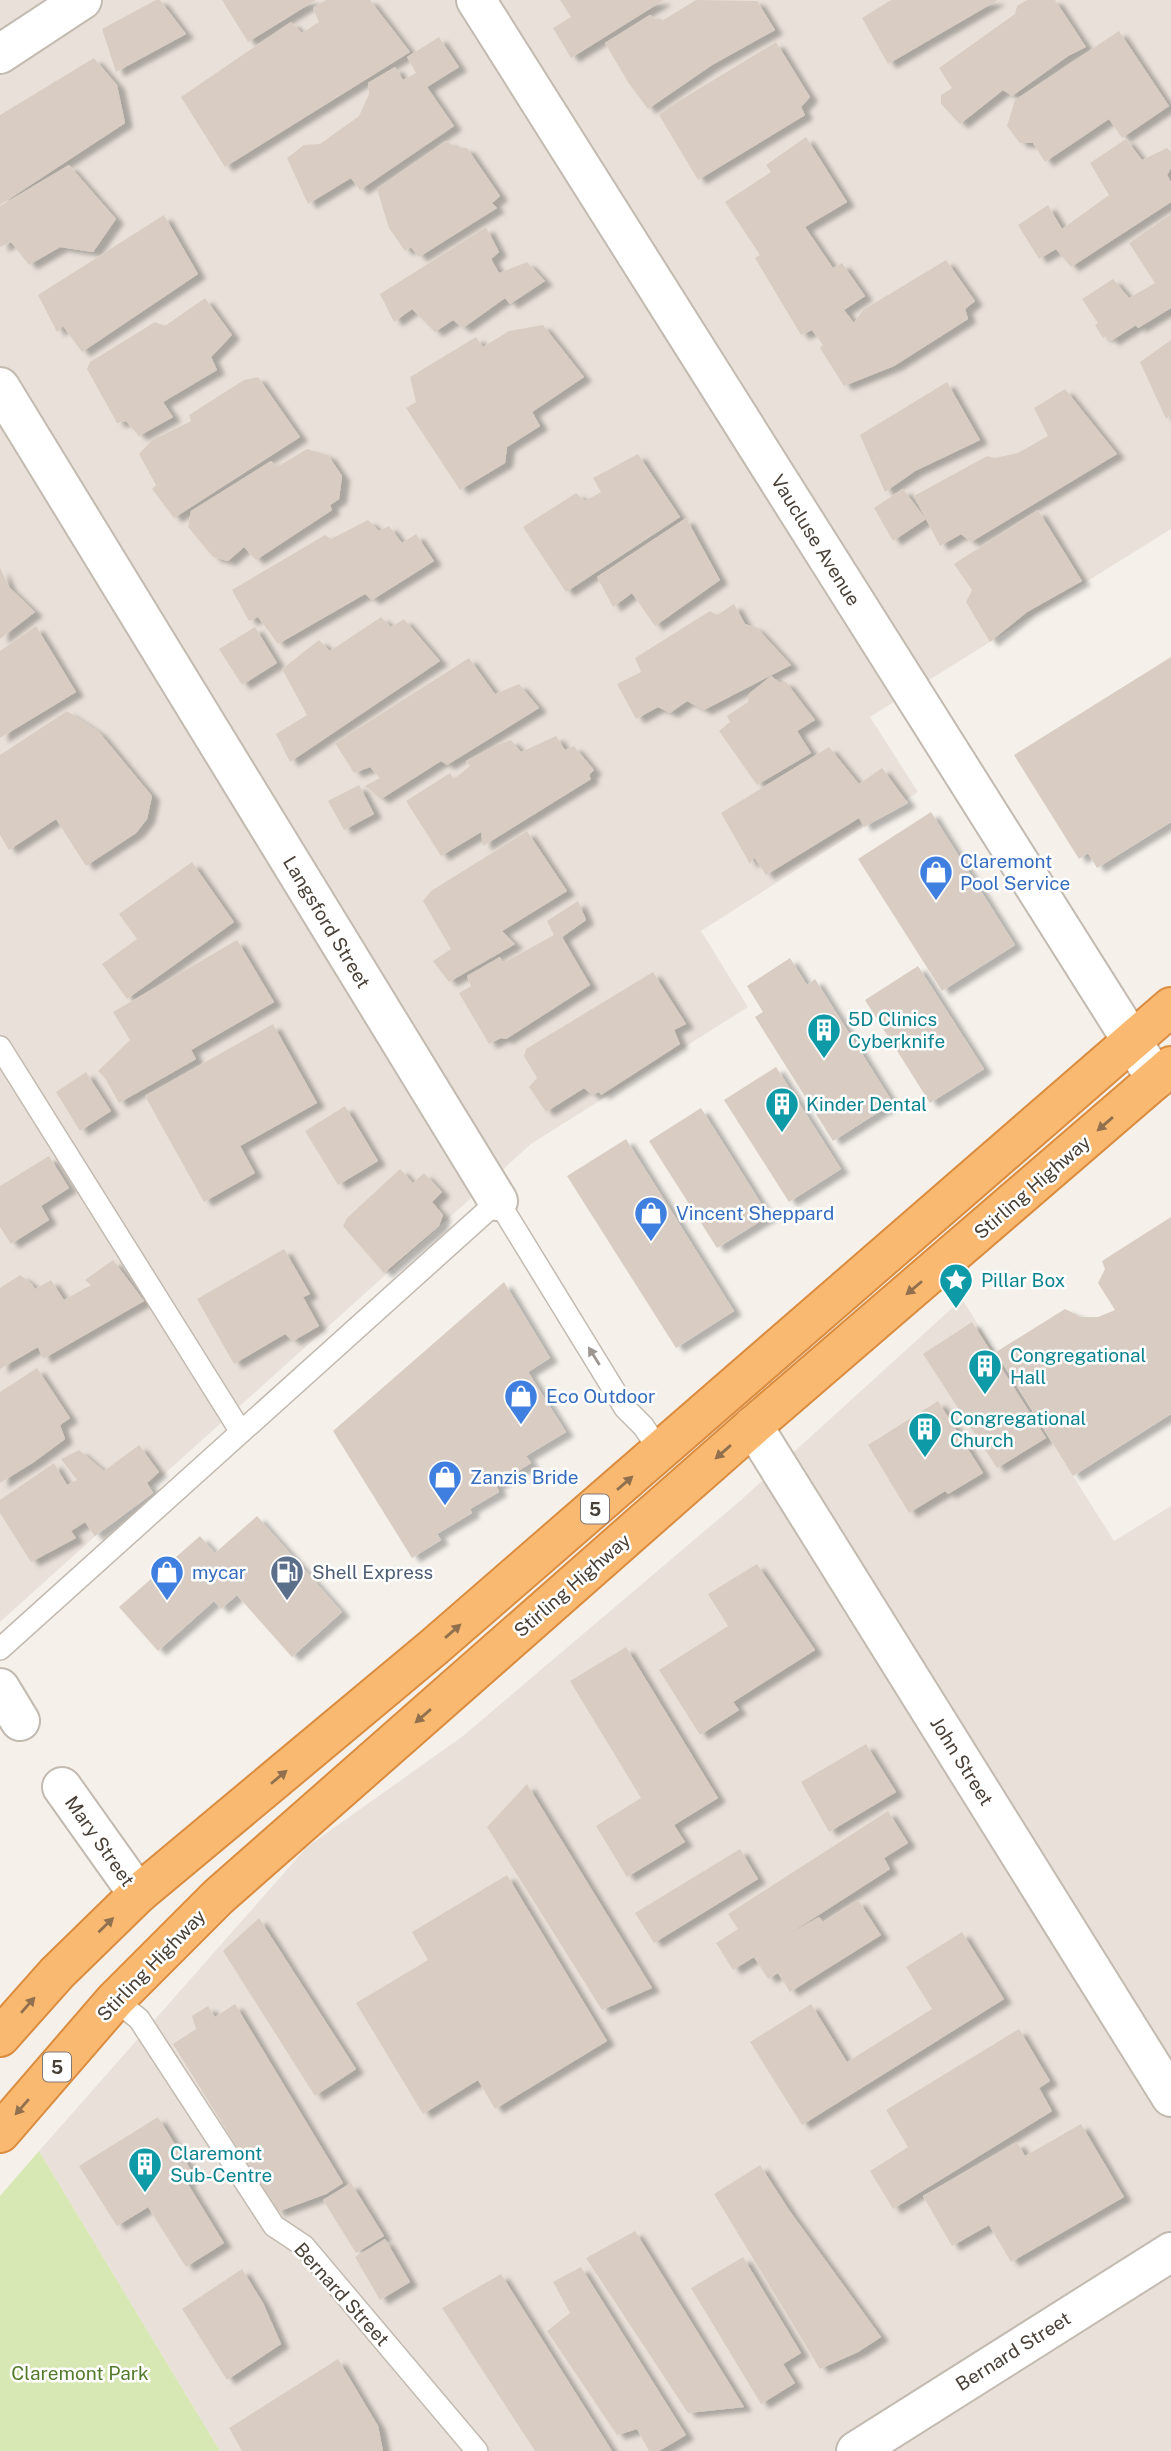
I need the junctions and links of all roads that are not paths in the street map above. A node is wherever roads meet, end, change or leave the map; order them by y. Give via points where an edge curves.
1 (82, 0) edge
2 (476, 0) edge
3 (0, 54) edge
4 (0, 387) edge
5 (1171, 1007) edge
6 (1132, 1043) junction
7 (0, 1047) edge
8 (1164, 1072) edge
9 (498, 1201) junction
10 (753, 1426) junction
11 (241, 1432) junction
12 (661, 1452) junction
13 (0, 1648) edge
14 (0, 1688) edge
15 (20, 1721) dead end
16 (62, 1787) dead end
17 (138, 1894) junction
18 (115, 2000) junction
19 (0, 2037) edge
20 (1171, 2097) edge
21 (0, 2133) edge
22 (1171, 2252) edge
23 (477, 2451) edge
24 (856, 2451) edge

1 - 3 street
2 - 6 street, Vaucluse Avenue
4 - 9 street, Langsford Street
5 - 6 highway, 5
6 - 8 street, Vaucluse Avenue
6 - 12 highway, 5
7 - 11 lane
8 -> 10 highway, Stirling Highway / 5
9 - 11 lane
12 -> 9 lane, Langsford Street via 625,1408
10 -> 18 highway, Stirling Highway / 5 via 218,1897
10 - 20 street, John Street
11 - 13 lane
17 -> 12 highway, 5
14 - 15 street
16 - 17 street, Mary Street
19 -> 17 highway, 5
18 -> 21 highway, Stirling Highway / 5
18 - 23 lane, Bernard Street via 139,2019 274,2226 304,2246
22 - 24 street, Bernard Street

